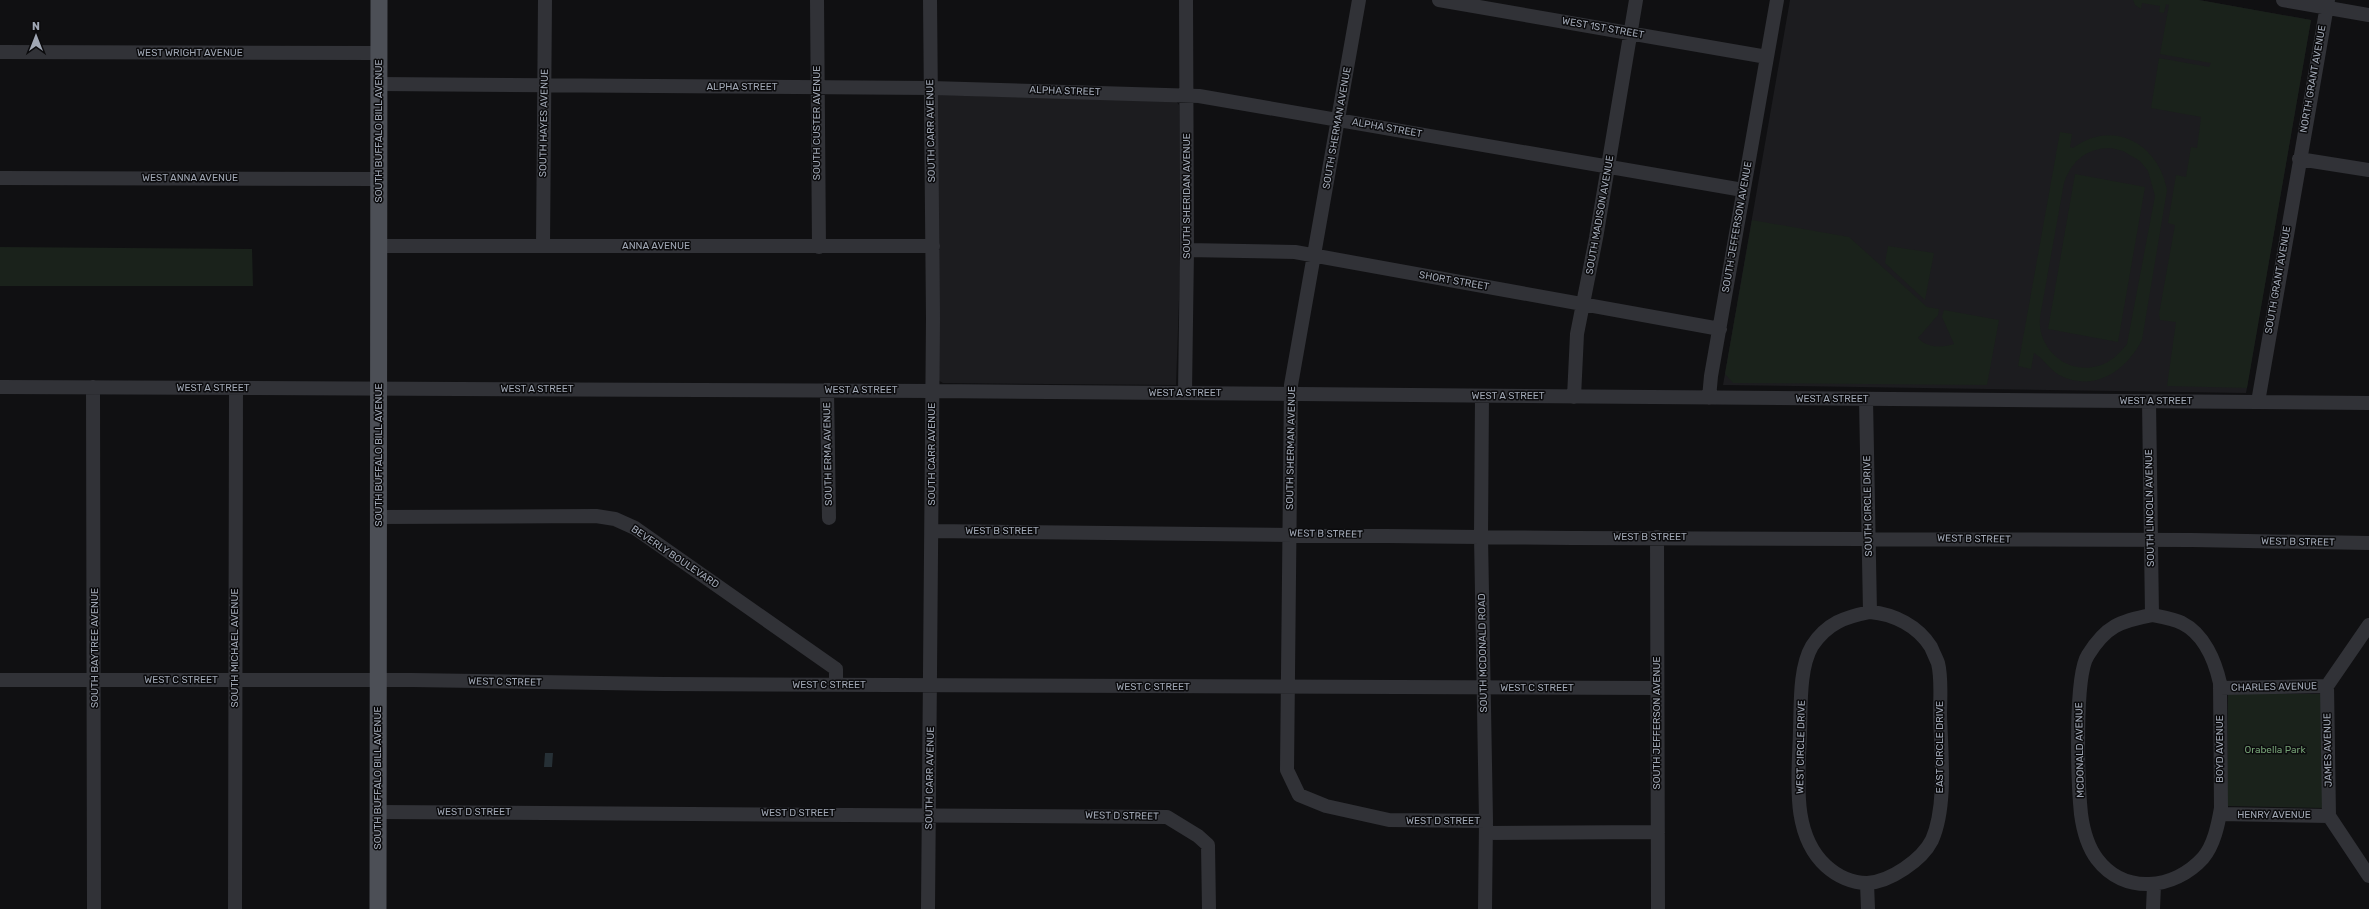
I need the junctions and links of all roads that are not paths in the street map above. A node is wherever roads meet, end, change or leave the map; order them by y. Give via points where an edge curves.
1 (379, 0) edge
2 (545, 0) edge
3 (817, 0) edge
4 (930, 0) edge
5 (1186, 0) edge
6 (1359, 0) edge
7 (1439, 0) edge
8 (1636, 0) edge
9 (1777, 0) edge
10 (2283, 0) edge
11 (2327, 4) edge
12 (2369, 15) edge
13 (1630, 33) junction
14 (0, 52) edge
15 (379, 53) junction
16 (1767, 57) junction
17 (379, 84) junction
18 (545, 86) junction
19 (817, 87) junction
20 (931, 88) junction
21 (1186, 96) junction
22 (1339, 120) junction
23 (2299, 158) junction
24 (1608, 167) junction
25 (2369, 170) edge
26 (0, 178) edge
27 (379, 179) junction
28 (1744, 190) junction
29 (543, 245) junction
30 (379, 246) junction
31 (933, 246) junction
32 (819, 247) junction
33 (1188, 250) junction
34 (1314, 256) junction
35 (1584, 304) junction
36 (1720, 329) junction
37 (0, 387) edge
38 (93, 387) junction
39 (236, 388) junction
40 (379, 388) junction
41 (827, 390) junction
42 (932, 391) junction
43 (1185, 393) junction
44 (1291, 394) junction
45 (1482, 396) junction
46 (1574, 397) junction
47 (1709, 398) junction
48 (1866, 400) junction
49 (2149, 401) junction
50 (2258, 402) junction
51 (2369, 403) edge
52 (379, 517) junction
53 (829, 518) dead end
54 (932, 531) junction
55 (1290, 533) junction
56 (1481, 536) junction
57 (1657, 537) junction
58 (1868, 538) junction
59 (2151, 540) junction
60 (2369, 543) edge
61 (1870, 612) junction
62 (2152, 615) junction
63 (2369, 625) edge
64 (0, 680) edge
65 (95, 680) junction
66 (235, 680) junction
67 (379, 680) junction
68 (836, 685) junction
69 (931, 685) junction
70 (2327, 686) junction
71 (1289, 688) junction
72 (1657, 688) junction
73 (2220, 688) junction
74 (1484, 689) junction
75 (1306, 798) joint
76 (378, 812) junction
77 (930, 814) junction
78 (2220, 814) junction
79 (2329, 816) junction
80 (1486, 827) junction
81 (1658, 832) junction
82 (2369, 876) edge
83 (1867, 883) junction
84 (2154, 885) junction
85 (94, 909) edge
86 (235, 909) edge
87 (378, 909) edge
88 (928, 909) edge
89 (1209, 909) edge
90 (1485, 909) edge
91 (1658, 909) edge
92 (1868, 909) edge
93 (2153, 909) edge

1 - 15 main road, SOUTH BUFFALO BILL AVENUE
2 - 18 street, SOUTH HAYES AVENUE
3 - 19 street, SOUTH CUSTER AVENUE
4 - 20 street, SOUTH CARR AVENUE
5 - 21 street, SOUTH SHERIDAN AVENUE
6 - 22 street, SOUTH SHERMAN AVENUE
7 - 13 street, WEST 1ST STREET
8 - 13 street, SOUTH MADISON AVENUE
9 - 16 street, SOUTH JEFFERSON AVENUE
10 - 11 street
11 - 12 street
11 - 23 street, NORTH GRANT AVENUE
13 - 16 street, WEST 1ST STREET
13 - 24 street, SOUTH MADISON AVENUE
14 - 15 street, WEST WRIGHT AVENUE
15 - 17 main road, SOUTH BUFFALO BILL AVENUE
16 - 28 street, SOUTH JEFFERSON AVENUE
17 - 18 street, ALPHA STREET
17 - 27 main road, SOUTH BUFFALO BILL AVENUE
18 - 19 street, ALPHA STREET
18 - 29 street, SOUTH HAYES AVENUE
19 - 20 street, ALPHA STREET
19 - 32 street, SOUTH CUSTER AVENUE
20 - 21 street, ALPHA STREET
20 - 31 street, SOUTH CARR AVENUE
21 - 22 street, ALPHA STREET
21 - 33 street, SOUTH SHERIDAN AVENUE
22 - 24 street, ALPHA STREET
22 - 34 street, SOUTH SHERMAN AVENUE
23 - 25 street
23 - 50 street, SOUTH GRANT AVENUE
24 - 28 street, ALPHA STREET
24 - 35 street, SOUTH MADISON AVENUE
26 - 27 street, WEST ANNA AVENUE
27 - 30 main road, SOUTH BUFFALO BILL AVENUE
28 - 36 street, SOUTH JEFFERSON AVENUE
29 - 30 street, ANNA AVENUE
29 - 32 street, ANNA AVENUE
30 - 40 main road, SOUTH BUFFALO BILL AVENUE
31 - 32 street, ANNA AVENUE
31 - 42 street, SOUTH CARR AVENUE
33 - 34 street, SHORT STREET via 1295,252
33 - 43 street, SOUTH SHERIDAN AVENUE
34 - 35 street, SHORT STREET
34 - 44 street, SOUTH SHERMAN AVENUE
35 - 36 street, SHORT STREET
35 - 46 street, SOUTH MADISON AVENUE via 1577,334
36 - 47 street, SOUTH JEFFERSON AVENUE
37 - 38 street, WEST A STREET
38 - 39 street, WEST A STREET
38 - 65 street, SOUTH BAYTREE AVENUE
39 - 40 street, WEST A STREET
39 - 66 street, SOUTH MICHAEL AVENUE
40 - 41 street, WEST A STREET
40 - 52 main road, SOUTH BUFFALO BILL AVENUE
41 - 42 street, WEST A STREET
41 - 53 street, SOUTH ERMA AVENUE
42 - 43 street, WEST A STREET
42 - 54 street, SOUTH CARR AVENUE
43 - 44 street, WEST A STREET
44 - 45 street, WEST A STREET
44 - 55 street, SOUTH SHERMAN AVENUE
45 - 46 street, WEST A STREET
45 - 56 street, SOUTH MCDONALD ROAD
46 - 47 street, WEST A STREET
47 - 48 street, WEST A STREET
48 - 49 street, WEST A STREET
48 - 58 street, SOUTH CIRCLE DRIVE
49 - 50 street, WEST A STREET
49 - 59 street, SOUTH LINCOLN AVENUE
50 - 51 street, WEST A STREET
52 - 67 main road, SOUTH BUFFALO BILL AVENUE
52 - 68 street, BEVERLY BOULEVARD via 596,516 615,519 635,528 836,669
54 - 55 street, WEST B STREET
54 - 69 street, SOUTH CARR AVENUE
55 - 56 street, WEST B STREET
55 - 71 street, SOUTH SHERMAN AVENUE
56 - 57 street, WEST B STREET
56 - 74 street, SOUTH MCDONALD ROAD
57 - 58 street, WEST B STREET
57 - 72 street, SOUTH JEFFERSON AVENUE
58 - 59 street, WEST B STREET
58 - 61 street, SOUTH CIRCLE DRIVE
59 - 60 street, WEST B STREET
59 - 62 street, SOUTH LINCOLN AVENUE
61 - 83 street, WEST CIRCLE DRIVE via 1846,617 1826,628 1812,647 1802,684 1800,760 1800,809 1809,846 1818,859 1833,872 1848,880
61 - 83 street, EAST CIRCLE DRIVE via 1884,614 1911,626 1931,648 1938,663 1940,680 1941,755 1938,821 1931,841 1920,857 1883,880
62 - 73 street, BOYD AVENUE via 2183,623 2197,635 2216,668
62 - 84 street, MCDONALD AVENUE via 2123,620 2111,628 2087,655 2079,686 2079,739 2081,814 2088,844 2098,860 2117,876 2139,884
63 - 70 street
64 - 65 street, WEST C STREET
65 - 66 street, WEST C STREET
65 - 85 street, SOUTH BAYTREE AVENUE
66 - 67 street, WEST C STREET
66 - 86 street, SOUTH MICHAEL AVENUE
67 - 68 street, WEST C STREET
67 - 76 main road, SOUTH BUFFALO BILL AVENUE
68 - 69 street, WEST C STREET
69 - 71 street, WEST C STREET
69 - 77 street, SOUTH CARR AVENUE
70 - 73 street, CHARLES AVENUE
70 - 79 street, JAMES AVENUE
71 - 74 street, WEST C STREET
71 - 75 street, SOUTH SHERMAN AVENUE via 1287,770 1298,795
72 - 74 street, WEST C STREET
72 - 81 street, SOUTH JEFFERSON AVENUE
73 - 78 street, BOYD AVENUE
74 - 80 street, SOUTH MCDONALD ROAD
75 - 80 street, WEST D STREET via 1326,806 1389,820
76 - 77 street, WEST D STREET
76 - 87 main road, SOUTH BUFFALO BILL AVENUE
77 - 88 street, SOUTH CARR AVENUE
77 - 89 street, WEST D STREET via 1167,817 1208,845
78 - 79 street, HENRY AVENUE
78 - 84 street, BOYD AVENUE via 2212,843 2203,858 2173,879
79 - 82 street
80 - 81 street, WEST D STREET
80 - 90 street, SOUTH MCDONALD ROAD
81 - 91 street, SOUTH JEFFERSON AVENUE
83 - 92 street
84 - 93 street

